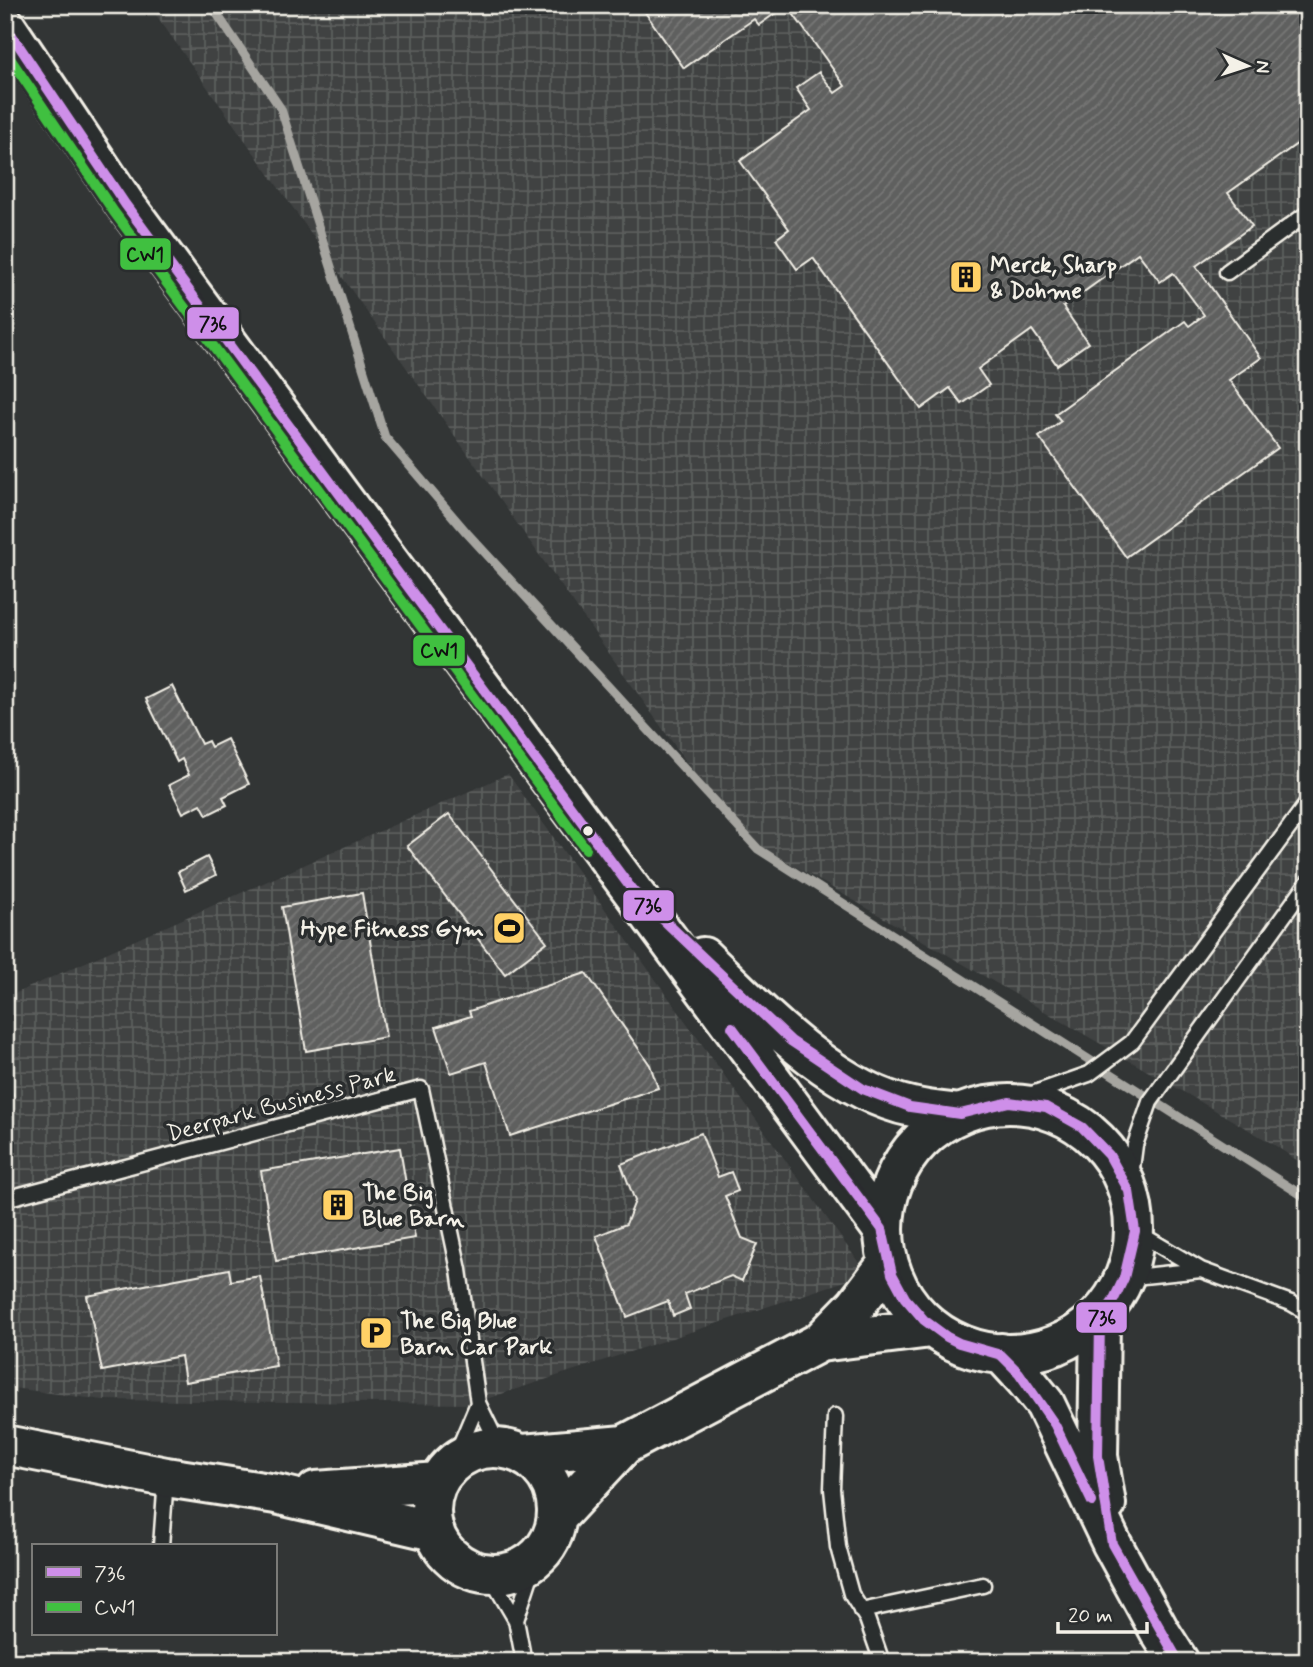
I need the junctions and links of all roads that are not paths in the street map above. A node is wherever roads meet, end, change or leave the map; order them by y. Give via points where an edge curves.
1 (5, 25) edge
2 (1308, 213) edge
3 (1227, 272) dead end
4 (1308, 802) edge
5 (1308, 881) edge
6 (633, 891) junction
7 (1009, 1102) junction
8 (960, 1114) junction
9 (1129, 1191) junction
10 (5, 1199) edge
11 (1135, 1231) junction
12 (885, 1246) junction
13 (1201, 1270) junction
14 (1124, 1278) junction
15 (1308, 1313) edge
16 (1100, 1320) junction
17 (931, 1328) junction
18 (820, 1342) junction
19 (1001, 1353) junction
20 (478, 1403) junction
21 (835, 1416) dead end
22 (5, 1445) edge
23 (624, 1445) junction
24 (511, 1451) junction
25 (446, 1472) junction
26 (166, 1477) junction
27 (276, 1494) junction
28 (558, 1516) junction
29 (434, 1531) junction
30 (161, 1544) edge
31 (1112, 1544) junction
32 (536, 1559) junction
33 (489, 1574) junction
34 (983, 1585) dead end
35 (861, 1611) junction
36 (516, 1620) junction
37 (524, 1662) edge
38 (881, 1662) edge
39 (1179, 1662) edge

1 - 6 main road via 125,204
2 - 3 lane
4 - 7 lane via 1132,1042 1089,1074
5 - 9 lane via 1150,1102 1135,1145
6 - 8 main road via 791,1041 863,1089 910,1107
6 - 12 main road
7 - 8 main road
7 - 9 main road via 1046,1107 1082,1127 1109,1155
8 - 12 main road via 929,1133 906,1157 892,1187
9 - 11 main road
10 - 20 lane, Deerpark Business Park via 421,1089 459,1270
11 - 13 lane
11 - 14 main road
12 - 17 main road via 906,1299
12 - 18 main road via 856,1305
13 - 14 lane
13 - 15 lane
14 - 16 main road
16 - 19 main road via 1078,1335 1037,1351
16 - 31 main road via 1098,1456
17 - 18 main road
17 - 19 main road via 956,1342
18 - 23 main road
19 - 31 main road via 1045,1404
20 - 24 lane
20 - 25 lane
21 - 35 lane via 832,1489 838,1548 850,1594
22 - 26 main road
23 - 24 main road
23 - 28 main road
24 - 25 main road via 475,1451
24 - 28 main road via 543,1470 555,1491
25 - 27 main road
25 - 29 main road via 431,1506
26 - 27 main road
26 - 30 lane
27 - 29 main road
28 - 32 main road via 551,1540
29 - 33 main road via 446,1552 466,1568
31 - 39 main road
32 - 33 main road via 514,1572
32 - 36 lane
33 - 36 lane
34 - 35 lane
35 - 38 lane
36 - 37 lane

